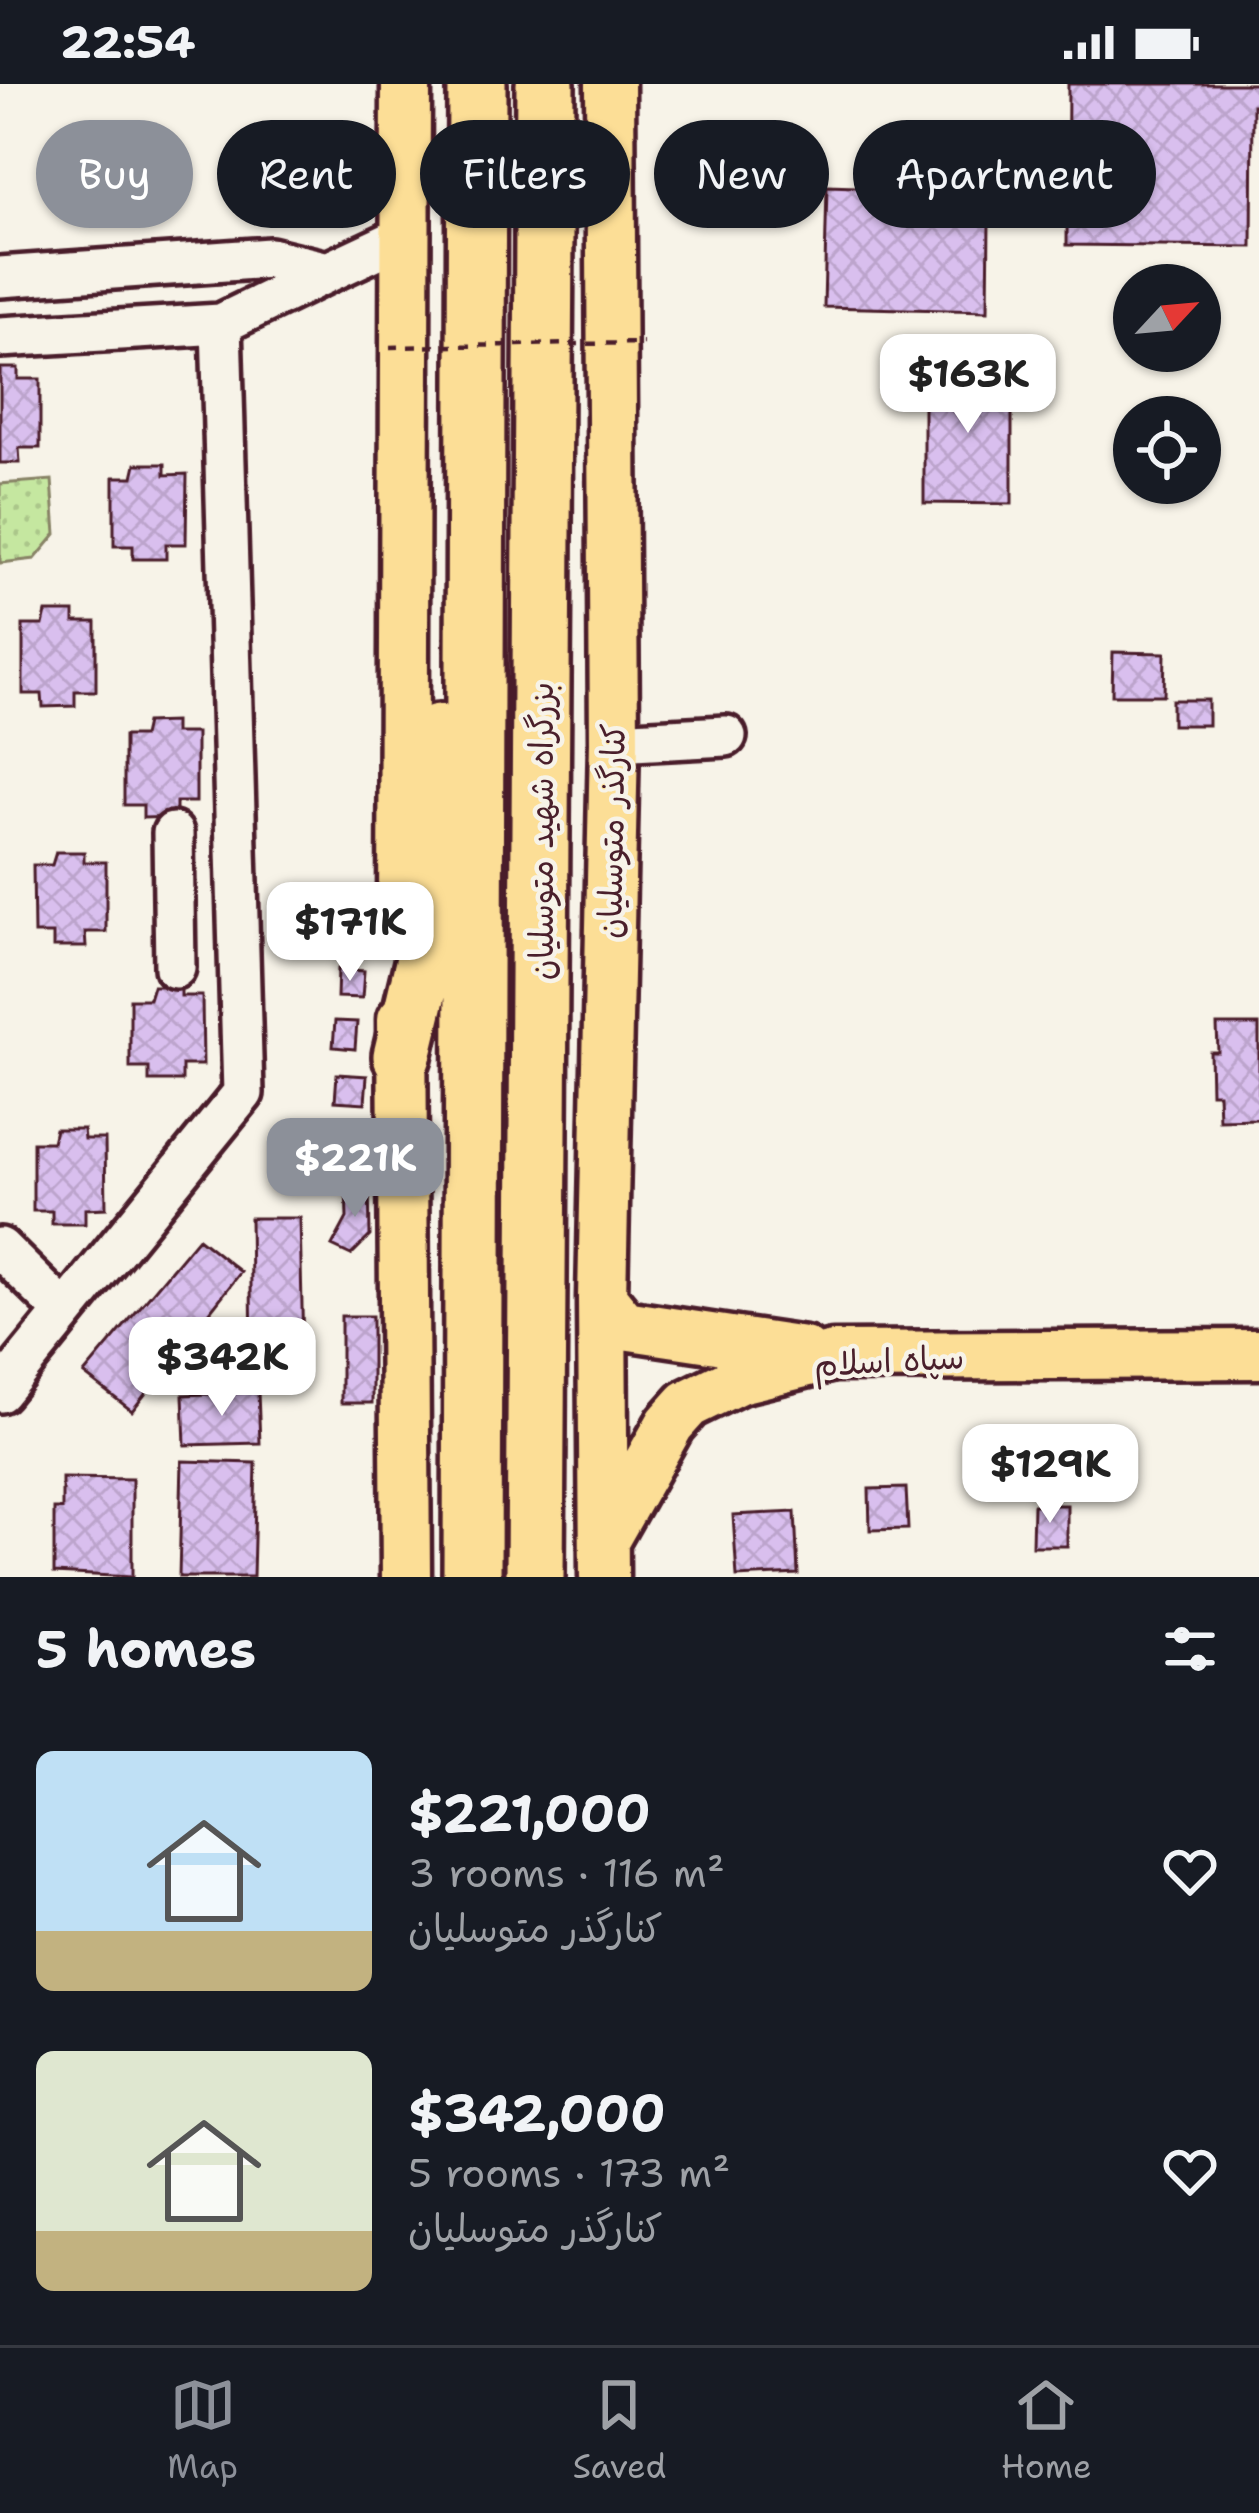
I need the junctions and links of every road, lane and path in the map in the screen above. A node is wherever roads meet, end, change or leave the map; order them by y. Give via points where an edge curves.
1 (406, 84) edge
2 (477, 84) edge
3 (545, 84) edge
4 (610, 84) edge
5 (410, 234) junction
6 (328, 272) junction
7 (0, 277) edge
8 (221, 324) junction
9 (0, 337) edge
10 (643, 343) dead end
11 (390, 347) dead end
12 (476, 407) junction
13 (726, 736) dead end
14 (614, 742) junction
15 (173, 833) dead end
16 (238, 903) junction
17 (160, 910) junction
18 (175, 968) dead end
19 (402, 1056) junction
20 (0, 1248) edge
21 (602, 1298) junction
22 (65, 1312) junction
23 (1259, 1354) edge
24 (833, 1356) junction
25 (0, 1392) edge
26 (604, 1559) edge
27 (406, 1577) edge
28 (472, 1577) edge
29 (535, 1577) edge

1 - 5 main road
2 - 12 highway, بزرگراه شهید متوسلیان
3 - 29 highway, بزرگراه شهید متوسلیان
4 - 14 main road, کنارگذر متوسلیان
5 - 6 street
5 - 19 main road
6 - 7 street via 270,257
6 - 8 street
8 - 9 street
8 - 16 street
10 - 11 path, bridge
12 - 19 highway via 446,602 427,951
12 - 28 highway, بزرگراه شهید متوسلیان
13 - 14 street
14 - 21 main road, کنارگذر متوسلیان
15 - 17 street
16 - 17 street
16 - 22 street via 243,1093
17 - 18 street
19 - 27 main road
20 - 22 street
21 - 24 main road via 624,1325
21 - 26 main road, کنارگذر متوسلیان
22 - 25 street
23 - 24 main road, سپاه اسلام
24 - 26 main road, سپاه اسلام via 739,1379 688,1404 645,1464

